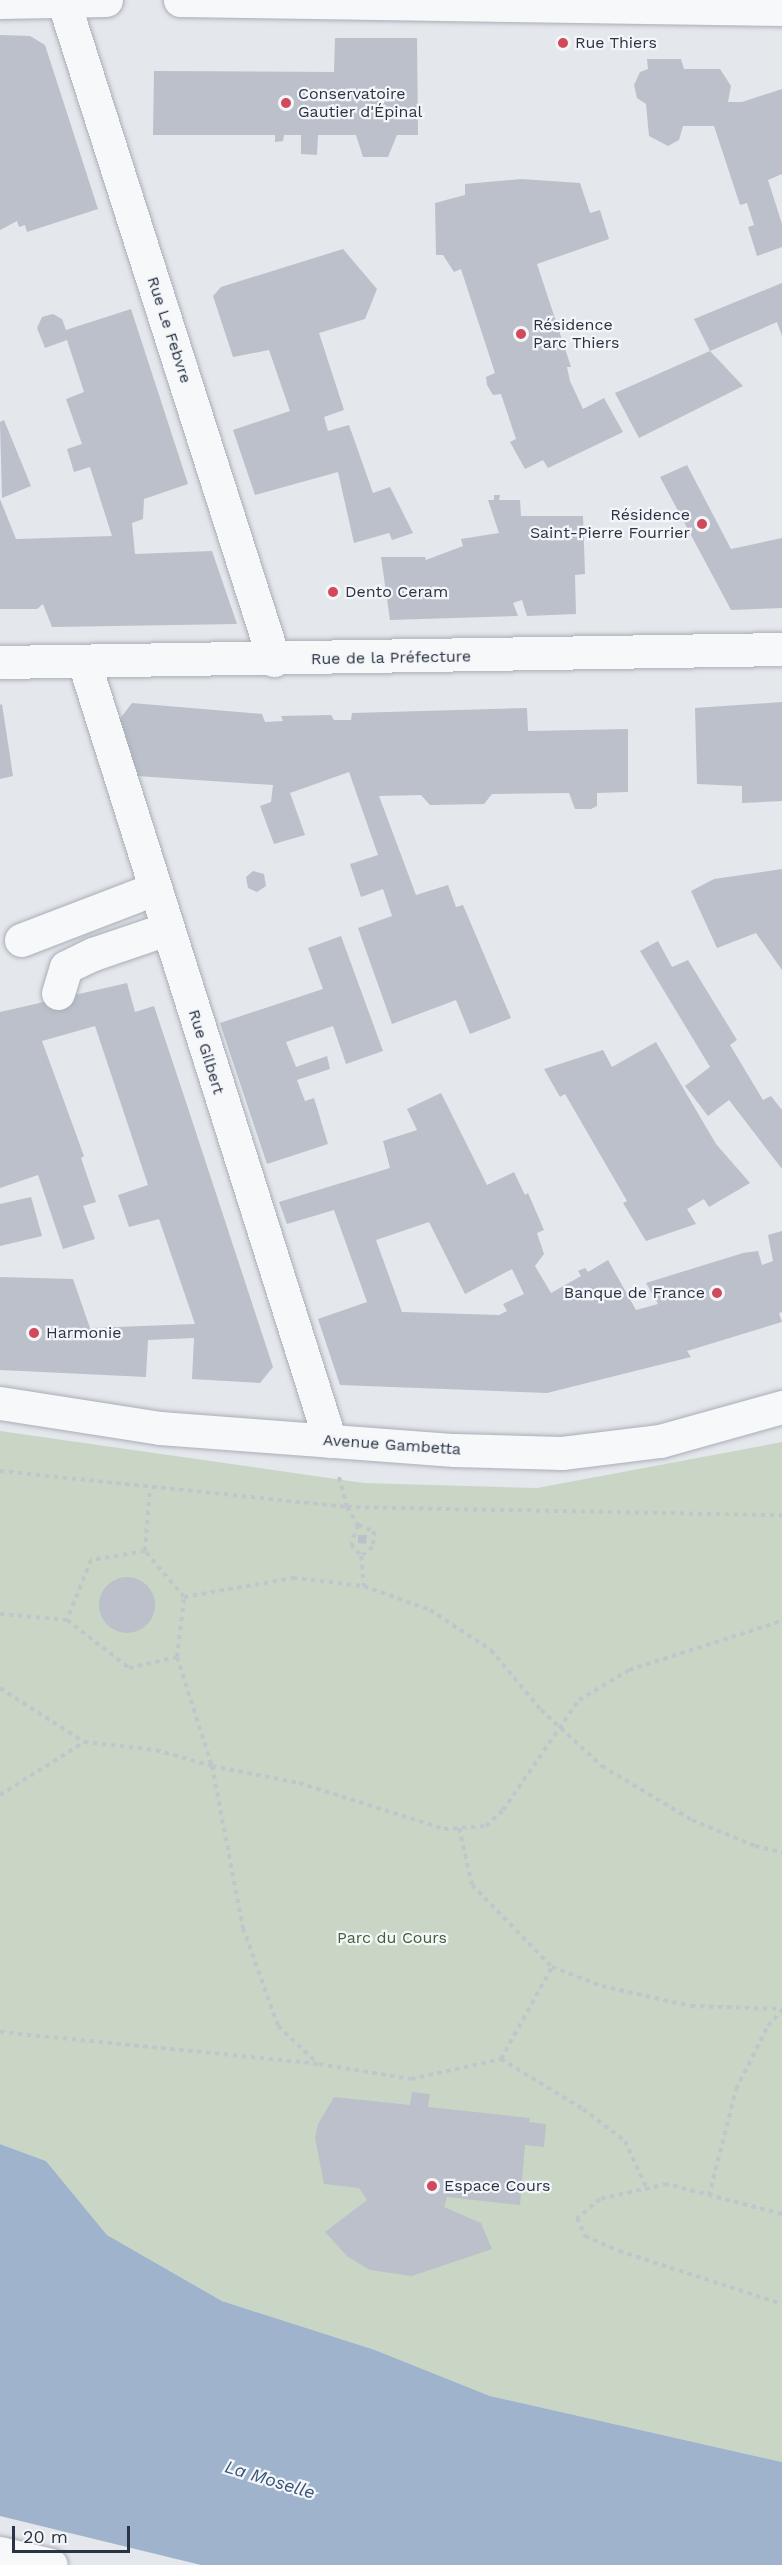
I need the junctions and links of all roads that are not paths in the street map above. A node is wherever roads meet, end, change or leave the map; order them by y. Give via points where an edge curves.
1 (63, 0) edge
2 (106, 0) edge
3 (180, 0) edge
4 (0, 2) edge
5 (782, 9) edge
6 (782, 649) edge
7 (274, 660) junction
8 (0, 662) edge
9 (84, 662) junction
10 (154, 889) junction
11 (167, 929) junction
12 (21, 940) dead end
13 (58, 993) dead end
14 (0, 1403) edge
15 (782, 1407) edge
16 (330, 1441) junction
17 (0, 2553) edge
18 (51, 2565) edge

1 - 2 street
1 - 4 street
1 - 7 street, Rue Le Febvre
3 - 5 street
6 - 7 street, Rue de la Préfecture
7 - 9 street, Rue de la Préfecture
8 - 9 street, Rue de la Préfecture
9 - 10 street, Rue Gilbert
10 - 11 street, Rue Gilbert
10 - 12 street
11 - 13 street via 86,956 66,967
11 - 16 street, Rue Gilbert
14 - 16 street, Avenue Gambetta via 160,1428
15 - 16 street, Avenue Gambetta via 660,1441 562,1453
17 - 18 street

